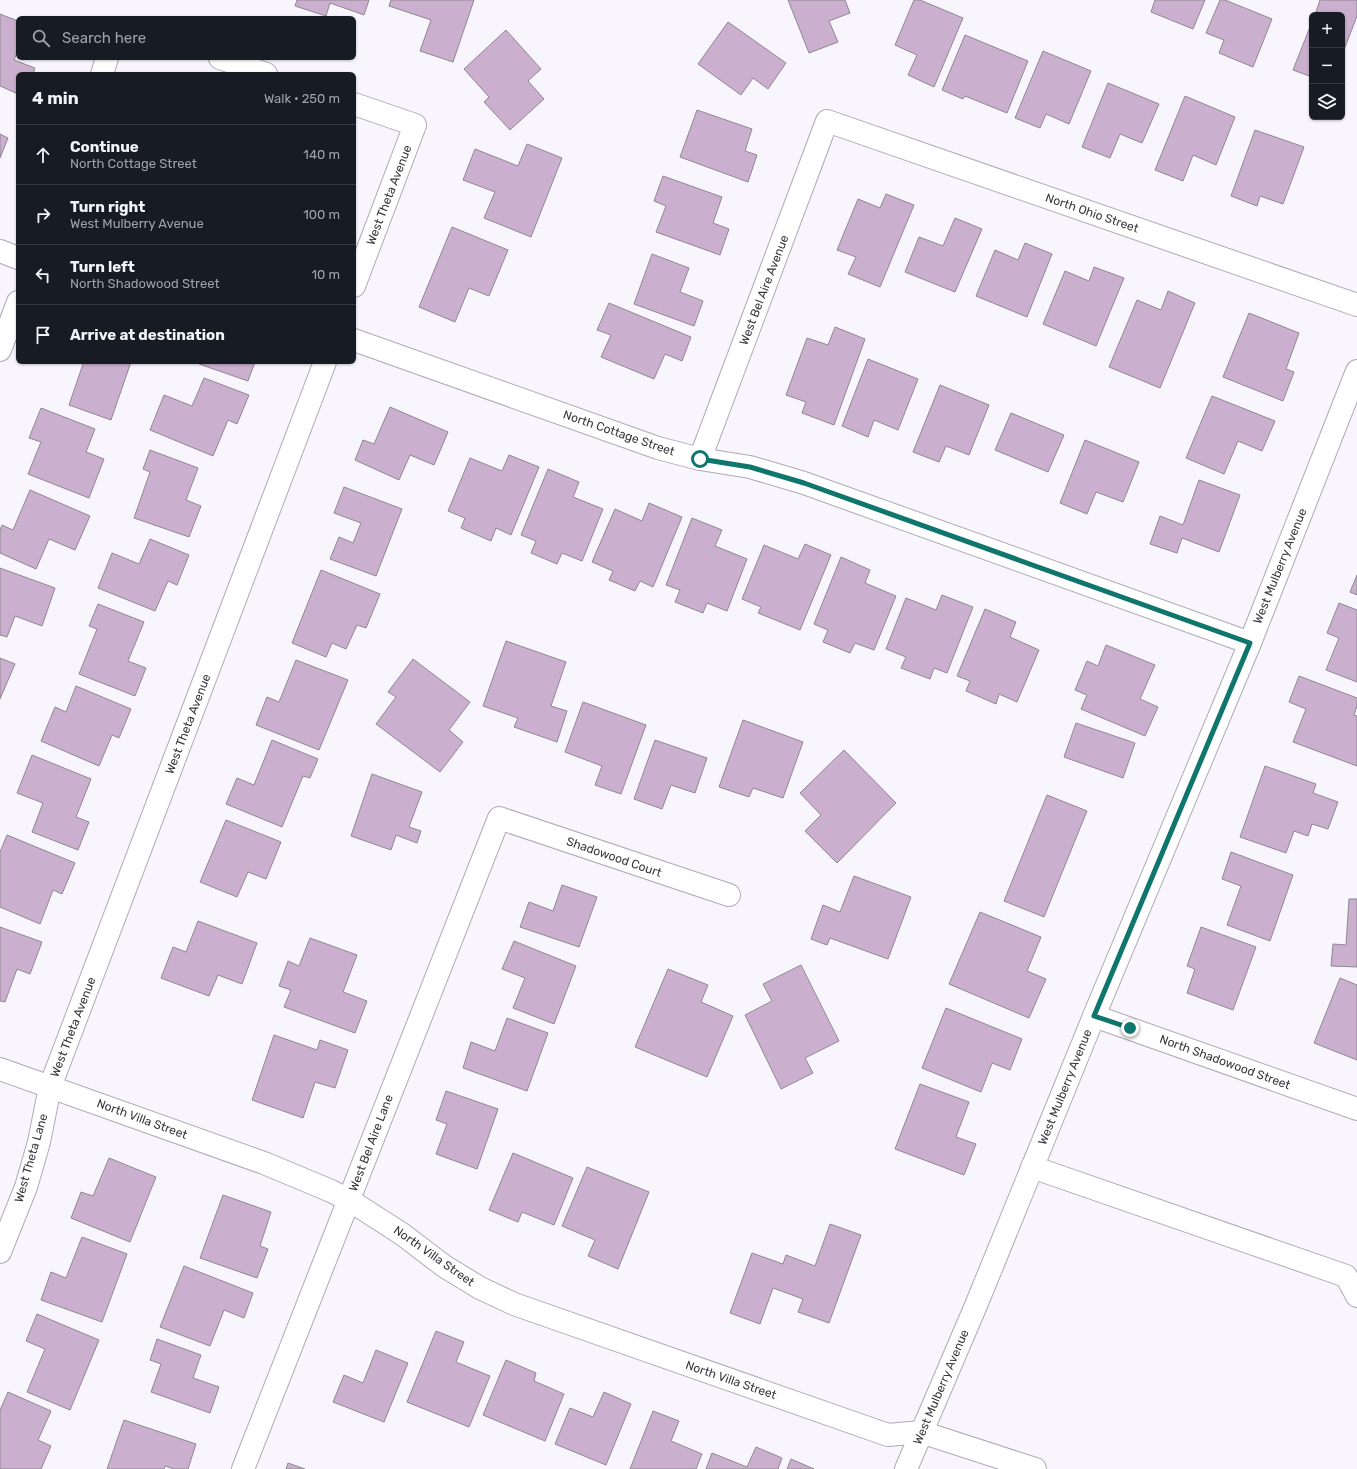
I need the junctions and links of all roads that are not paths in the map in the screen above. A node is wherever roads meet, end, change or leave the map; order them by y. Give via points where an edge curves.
1 (106, 60) edge
2 (226, 60) edge
3 (103, 72) edge
4 (260, 72) edge
5 (356, 105) edge
6 (827, 121) joint
7 (0, 251) edge
8 (16, 257) edge
9 (356, 281) edge
10 (1357, 305) edge
11 (16, 307) edge
12 (356, 341) edge
13 (0, 350) edge
14 (324, 364) edge
15 (1357, 371) edge
16 (700, 459) junction
17 (1250, 643) junction
18 (499, 818) joint
19 (729, 895) dead end
20 (1094, 1016) junction
21 (0, 1069) edge
22 (50, 1087) junction
23 (1357, 1109) edge
24 (1032, 1167) junction
25 (349, 1200) junction
26 (0, 1252) edge
27 (1357, 1296) edge
28 (921, 1432) junction
29 (243, 1469) edge
30 (906, 1469) edge
31 (1035, 1469) edge

1 - 3 street
2 - 4 street
5 - 9 street, West Theta Avenue via 415,125
6 - 10 street, North Ohio Street
6 - 16 street, West Bel Aire Avenue
7 - 8 street
11 - 13 street
12 - 16 street, North Cottage Street via 658,448
14 - 22 street, West Theta Avenue
15 - 17 street, West Mulberry Avenue
16 - 17 street, North Cottage Street via 750,467 804,483
17 - 20 street, West Mulberry Avenue
18 - 19 street, Shadowood Court
18 - 25 street, West Bel Aire Lane
20 - 23 street, North Shadowood Street
20 - 24 street, West Mulberry Avenue
21 - 22 street, North Villa Street
22 - 25 street, North Villa Street via 264,1163
22 - 26 street, West Theta Lane via 26,1187
24 - 27 street via 1346,1276
24 - 28 street, West Mulberry Avenue
25 - 28 street, North Villa Street via 474,1285 514,1304 888,1435
25 - 29 street, West Bel Aire Lane
28 - 30 street, West Mulberry Avenue
28 - 31 street

